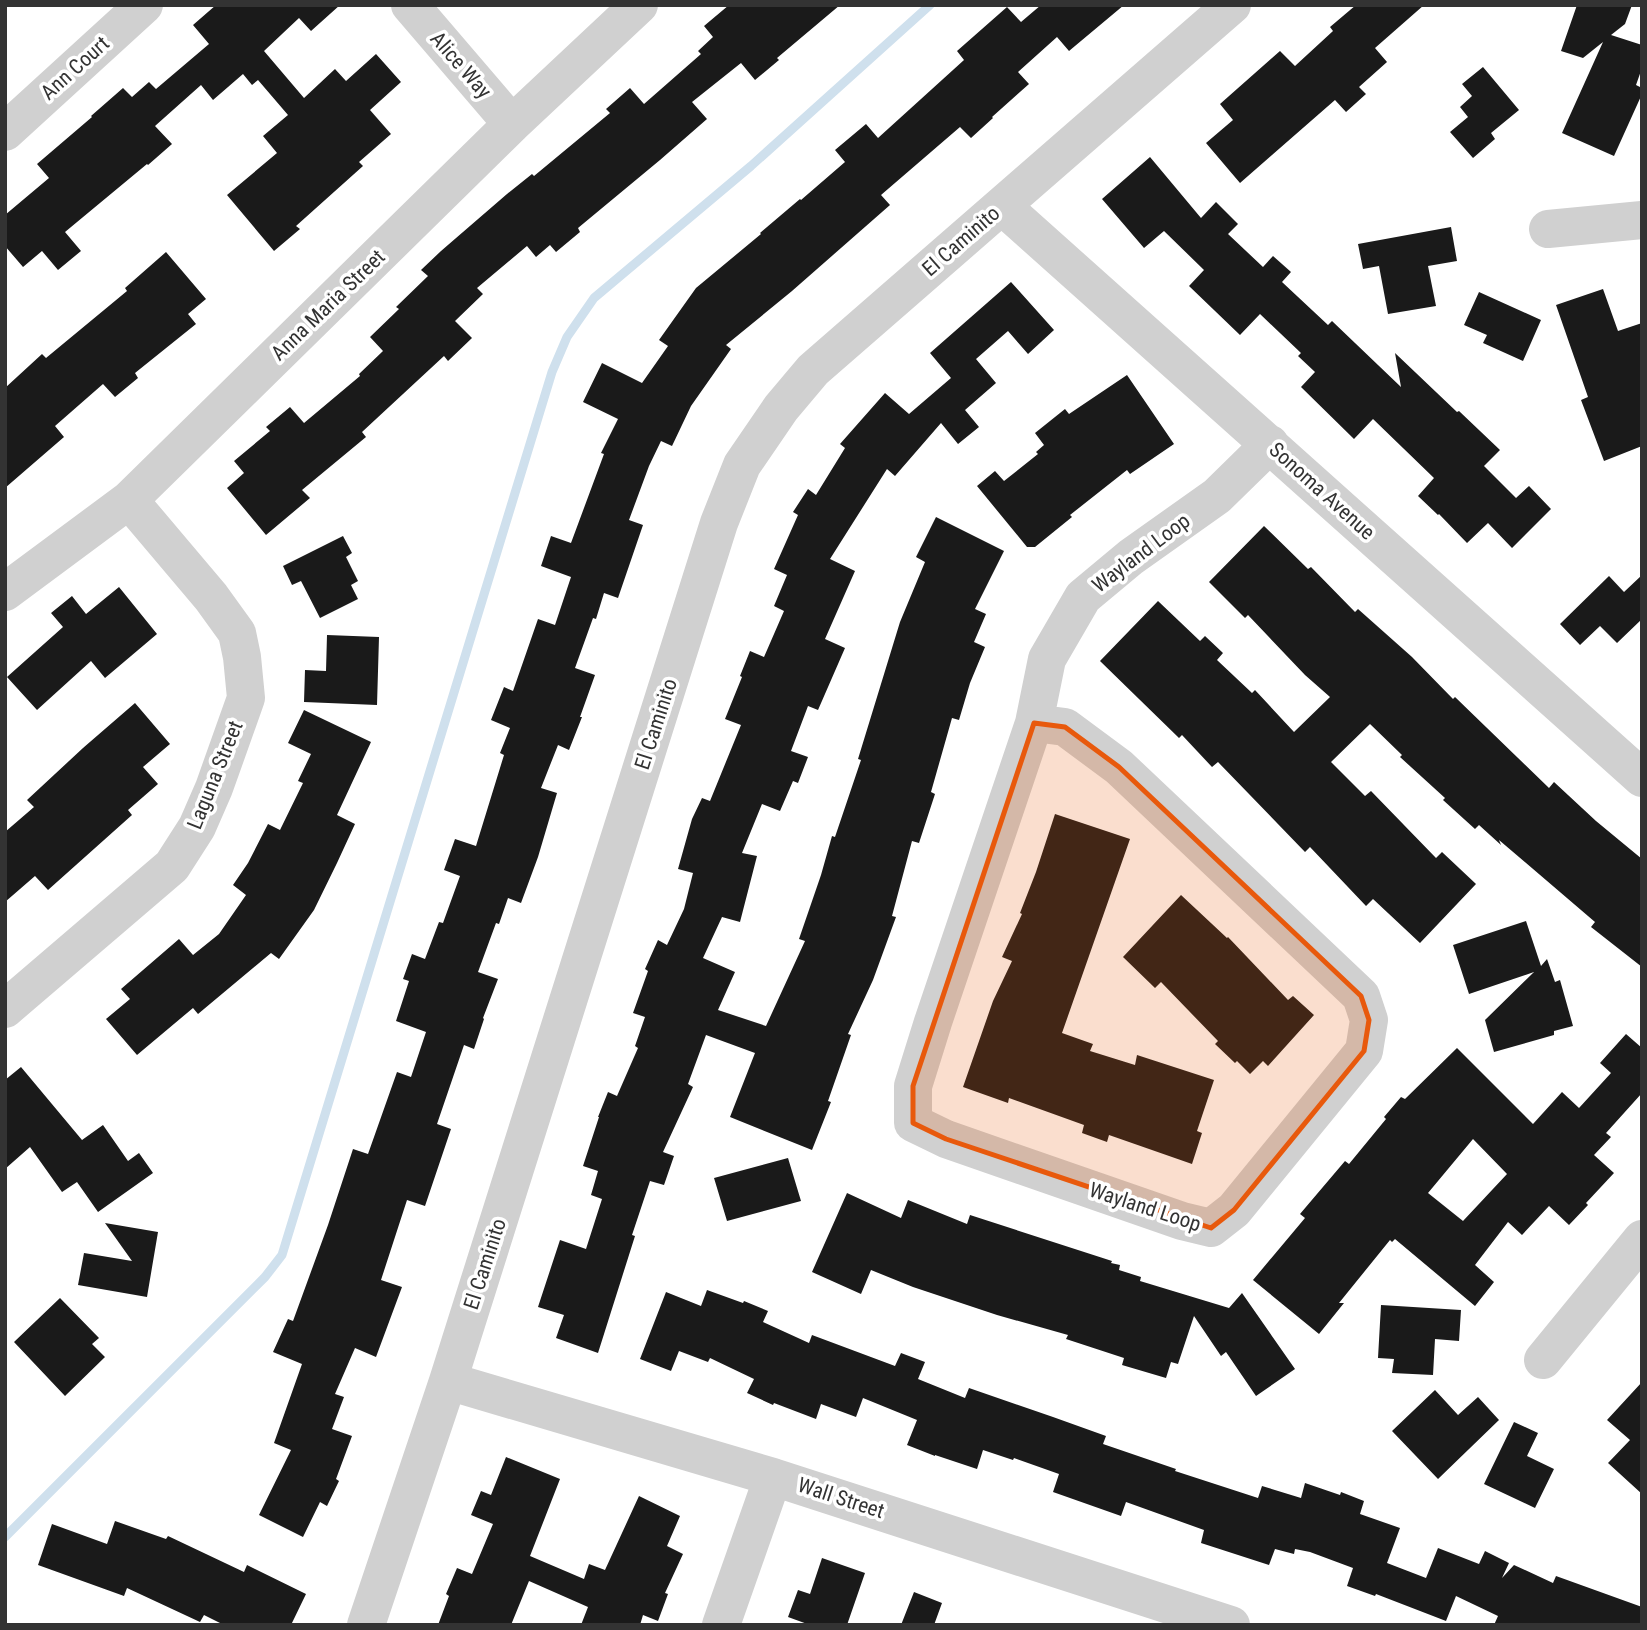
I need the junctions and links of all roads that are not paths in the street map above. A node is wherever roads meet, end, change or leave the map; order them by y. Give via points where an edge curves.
1 (144, 5) edge
2 (410, 5) edge
3 (639, 5) edge
4 (1232, 5) edge
5 (512, 124) junction
6 (5, 132) edge
7 (1002, 206) junction
8 (1642, 220) edge
9 (1548, 229) dead end
10 (1270, 444) junction
11 (130, 500) junction
12 (5, 592) edge
13 (1034, 723) junction
14 (1642, 778) edge
15 (5, 1009) edge
16 (1642, 1239) edge
17 (1543, 1360) dead end
18 (448, 1381) junction
19 (773, 1477) junction
20 (366, 1625) edge
21 (721, 1625) edge
22 (1231, 1625) edge

1 - 6 street, Ann Court
2 - 5 street, Alice Way
3 - 5 street, Anna Maria Street
4 - 7 street, El Caminito
5 - 11 street, Anna Maria Street
7 - 10 street, Sonoma Avenue
7 - 18 street, El Caminito via 813,370 742,465 719,523
8 - 9 street
10 - 13 street, Wayland Loop via 1217,496 1130,556 1083,597 1047,659
10 - 14 street, Sonoma Avenue
11 - 12 street, Anna Maria Street
11 - 15 street, Laguna Street via 237,633 246,698 197,827 172,866
13 - 13 street, Wayland Loop via 917,1073 913,1123 946,1139 1210,1228 1234,1210 1364,1051 1369,1020 1361,996 1119,768 1065,727
16 - 17 street
18 - 19 street, Wall Street
18 - 20 street, El Caminito
19 - 21 street
19 - 22 street, Wall Street

